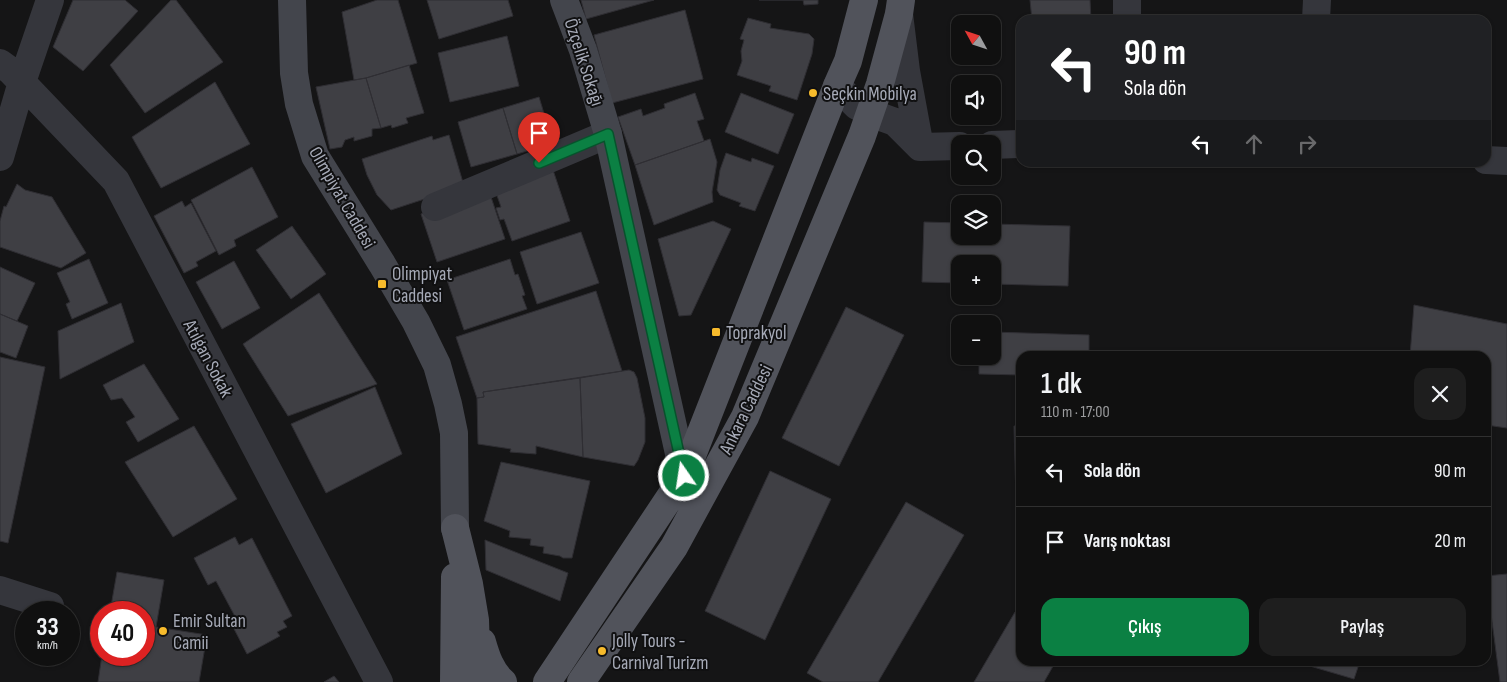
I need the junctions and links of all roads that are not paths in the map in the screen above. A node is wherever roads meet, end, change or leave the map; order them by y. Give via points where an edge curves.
1 (50, 0) edge
2 (292, 0) edge
3 (564, 0) edge
4 (864, 0) edge
5 (1127, 0) edge
6 (1316, 0) edge
7 (900, 7) edge
8 (1128, 15) edge
9 (1316, 15) edge
10 (0, 63) edge
11 (22, 82) junction
12 (880, 84) junction
13 (836, 86) junction
14 (910, 97) junction
15 (870, 113) junction
16 (608, 134) junction
17 (1016, 144) edge
18 (1001, 145) edge
19 (951, 146) edge
20 (920, 148) junction
21 (0, 157) edge
22 (1491, 160) edge
23 (1507, 161) edge
24 (435, 206) dead end
25 (684, 476) junction
26 (455, 528) junction
27 (0, 590) edge
28 (34, 601) edge
29 (475, 620) junction
30 (379, 682) edge
31 (454, 682) edge
32 (477, 682) edge
33 (503, 682) edge
34 (547, 682) edge
35 (581, 682) edge

1 - 11 street
2 - 26 main road, Olimpiyat Caddesi via 294,73 299,104 315,156 416,322 437,365 454,433
3 - 16 main road, Özçelik Sokağı
4 - 13 main road, Ankara Caddesi via 848,61
5 - 8 street
6 - 9 street
7 - 12 main road, Ankara Caddesi
7 - 14 street
10 - 11 street, Atılgan Sokak
11 - 21 street
11 - 30 street, Atılgan Sokak via 116,182
12 - 13 street
12 - 14 street
12 - 15 main road, Ankara Caddesi
13 - 15 street via 857,106
13 - 25 main road, Ankara Caddesi
14 - 20 street
15 - 20 street via 895,122
15 - 35 main road, Ankara Caddesi via 745,417 674,547
16 - 24 street
16 - 25 main road, Özçelik Sokağı
17 - 18 street
19 - 20 street
22 - 23 street
25 - 34 main road, Ankara Caddesi
26 - 29 main road
26 - 31 main road
27 - 28 street
29 - 32 main road
29 - 33 main road via 490,664

